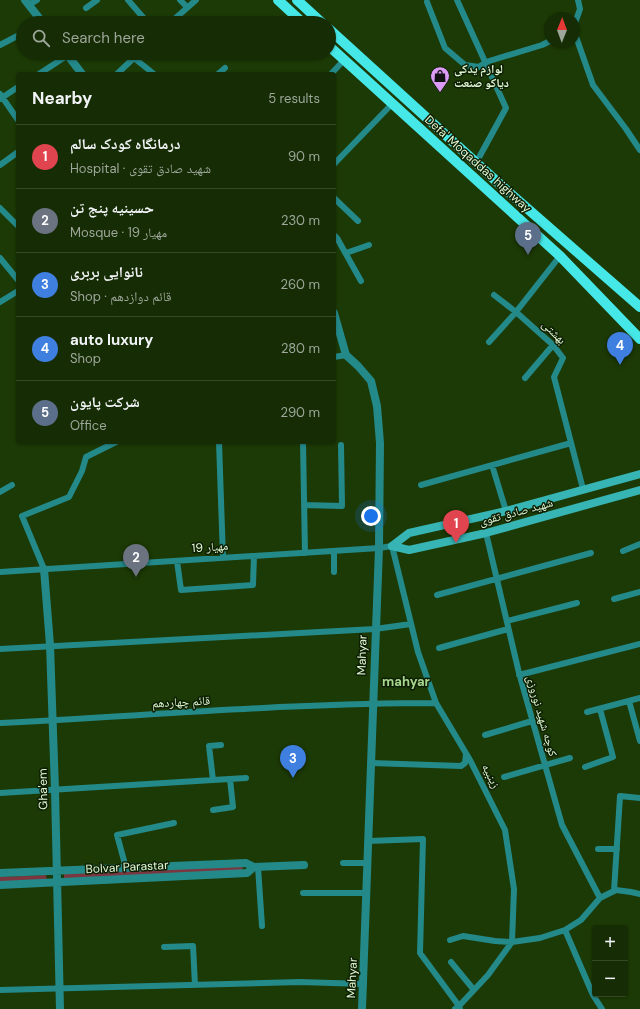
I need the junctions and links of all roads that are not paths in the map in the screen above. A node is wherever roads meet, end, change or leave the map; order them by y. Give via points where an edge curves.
1 (37, 0) edge
2 (97, 0) edge
3 (128, 0) edge
4 (180, 0) edge
5 (196, 0) edge
6 (278, 0) edge
7 (297, 0) edge
8 (457, 0) edge
9 (578, 0) edge
10 (582, 0) edge
11 (27, 2) edge
12 (427, 2) dead end
13 (187, 7) junction
14 (86, 8) dead end
15 (580, 9) junction
16 (579, 12) edge
17 (37, 16) edge
18 (142, 16) edge
19 (177, 16) edge
20 (295, 16) edge
21 (314, 16) edge
22 (336, 35) edge
23 (16, 37) edge
24 (544, 44) edge
25 (0, 45) edge
26 (580, 48) edge
27 (336, 53) edge
28 (59, 60) edge
29 (72, 60) edge
30 (131, 60) edge
31 (141, 60) edge
32 (344, 60) junction
33 (486, 62) junction
34 (225, 68) dead end
35 (42, 72) edge
36 (80, 72) edge
37 (119, 72) edge
38 (152, 72) edge
39 (220, 72) edge
40 (333, 72) edge
41 (16, 88) edge
42 (1, 97) edge
43 (392, 104) junction
44 (16, 117) edge
45 (640, 150) edge
46 (16, 153) edge
47 (336, 162) edge
48 (476, 163) junction
49 (0, 165) edge
50 (336, 200) edge
51 (0, 208) edge
52 (358, 222) dead end
53 (16, 224) edge
54 (336, 238) edge
55 (369, 245) dead end
56 (346, 253) junction
57 (560, 256) junction
58 (0, 258) edge
59 (16, 278) edge
60 (361, 281) dead end
61 (16, 292) edge
62 (494, 294) dead end
63 (0, 302) edge
64 (640, 307) edge
65 (516, 312) junction
66 (336, 320) edge
67 (640, 339) edge
68 (489, 342) dead end
69 (553, 345) junction
70 (346, 355) junction
71 (336, 358) edge
72 (525, 378) dead end
73 (571, 443) junction
74 (112, 444) edge
75 (219, 444) edge
76 (303, 444) edge
77 (341, 445) dead end
78 (492, 465) junction
79 (640, 474) edge
80 (12, 485) dead end
81 (421, 485) dead end
82 (583, 489) junction
83 (640, 490) edge
84 (0, 492) edge
85 (304, 505) junction
86 (506, 511) junction
87 (486, 533) junction
88 (640, 544) edge
89 (392, 546) junction
90 (378, 548) junction
91 (623, 550) dead end
92 (334, 551) junction
93 (305, 553) junction
94 (591, 553) dead end
95 (254, 556) junction
96 (223, 558) junction
97 (177, 561) junction
98 (44, 569) junction
99 (0, 572) edge
100 (334, 572) dead end
101 (498, 580) junction
102 (640, 592) edge
103 (437, 595) dead end
104 (614, 599) dead end
105 (577, 602) dead end
106 (507, 621) junction
107 (411, 624) junction
108 (375, 629) junction
109 (508, 629) junction
110 (640, 644) edge
111 (50, 645) junction
112 (439, 648) dead end
113 (0, 649) edge
114 (519, 675) junction
115 (640, 698) edge
116 (629, 701) junction
117 (372, 703) junction
118 (436, 703) junction
119 (600, 709) junction
120 (587, 712) dead end
121 (53, 720) junction
122 (532, 721) junction
123 (0, 723) edge
124 (485, 734) dead end
125 (640, 741) edge
126 (221, 745) dead end
127 (465, 751) junction
128 (570, 758) dead end
129 (371, 763) junction
130 (545, 765) junction
131 (585, 767) dead end
132 (504, 777) dead end
133 (246, 778) dead end
134 (230, 779) junction
135 (213, 780) junction
136 (55, 790) junction
137 (0, 793) edge
138 (640, 798) edge
139 (213, 810) dead end
140 (174, 823) dead end
141 (368, 841) junction
142 (598, 849) dead end
143 (617, 849) junction
144 (344, 863) dead end
145 (368, 863) junction
146 (304, 865) dead end
147 (256, 867) junction
148 (126, 868) junction
149 (57, 871) junction
150 (0, 873) edge
151 (57, 883) junction
152 (0, 885) edge
153 (614, 891) junction
154 (303, 893) dead end
155 (367, 893) junction
156 (640, 894) edge
157 (600, 898) junction
158 (262, 926) dead end
159 (565, 930) junction
160 (450, 940) dead end
161 (512, 942) junction
162 (164, 947) dead end
163 (452, 962) dead end
164 (364, 984) junction
165 (195, 985) junction
166 (60, 988) junction
167 (0, 990) edge
168 (474, 990) junction
169 (458, 1008) edge
170 (60, 1009) edge
171 (362, 1009) edge
172 (602, 1009) edge

1 - 11 street
2 - 14 street
3 - 18 street
4 - 13 street
5 - 13 street
6 - 20 highway
7 - 21 highway
8 - 33 street
9 - 15 street
10 - 15 street
11 - 17 street
12 - 33 street via 445,48 465,65 479,67
13 - 19 street
15 - 16 street
22 - 48 highway, Defa' Moqaddas highway
23 - 25 street
24 - 33 street
26 - 45 street via 593,85
27 - 32 highway, Defa' Moqaddas highway
28 - 35 street
29 - 36 street
30 - 37 street
31 - 38 street
32 - 40 street
32 - 43 highway, Defa' Moqaddas highway
33 - 48 street via 506,108
34 - 39 street
41 - 42 street
42 - 44 street
43 - 47 street
43 - 57 highway, Defa' Moqaddas highway
46 - 49 street
48 - 64 highway, Defa' Moqaddas highway
50 - 52 street
51 - 53 street
54 - 56 street
55 - 56 street
56 - 60 street
57 - 65 street
57 - 67 highway, Defa' Moqaddas highway
58 - 59 street
61 - 63 street
62 - 65 street, بهشتی
65 - 68 street
65 - 69 street, بهشتی
66 - 70 street
69 - 72 street
69 - 73 street, بهشتی via 563,358 554,377
70 - 71 street
70 - 90 street, Mahyar via 371,381 377,406 380,443
73 - 78 street
73 - 82 street, بهشتی
74 - 98 street via 86,457 69,497 22,516
75 - 96 street
76 - 85 street
77 - 85 street via 342,506
78 - 81 street
78 - 86 street
79 - 82 main road, شهید صادق تقوی
80 - 84 street
82 - 86 main road, شهید صادق تقوی
83 - 87 main road, شهید صادق تقوی
85 - 93 street
86 - 89 main road, شهید صادق تقوی via 409,533
87 - 89 main road, شهید صادق تقوی via 409,550
87 - 101 street, کوچه شهید نوروزی
88 - 91 street
89 - 90 street, مهیار 19
89 - 107 street, زینبیه
90 - 92 street, مهیار 19
90 - 108 street, Mahyar
92 - 93 street, مهیار 19
92 - 100 street
93 - 95 street, مهیار 19
94 - 101 street
95 - 96 street, مهیار 19
95 - 97 street via 253,585 180,590
96 - 97 street, مهیار 19
97 - 98 street, مهیار 19
98 - 99 street, مهیار 19
98 - 111 street, Gha'em
101 - 103 street
101 - 106 street, کوچه شهید نوروزی
102 - 104 street
105 - 106 street
106 - 109 street, کوچه شهید نوروزی
107 - 108 street
107 - 118 street, زینبیه
108 - 111 street
108 - 117 street, Mahyar
109 - 112 street
109 - 114 street, کوچه شهید نوروزی
110 - 114 street
111 - 113 street
111 - 121 street, Gha'em
114 - 122 street, کوچه شهید نوروزی
115 - 116 street
116 - 119 street
116 - 125 street
117 - 118 street, قائم چهاردهم
117 - 121 street, قائم چهاردهم
117 - 129 street, Mahyar
118 - 127 street, زینبیه
119 - 120 street
119 - 131 street via 613,757
121 - 123 street, قائم چهاردهم
121 - 136 street, Gha'em
122 - 124 street
122 - 130 street, کوچه شهید نوروزی
126 - 135 street via 209,746
127 - 129 street via 465,763 461,766
127 - 161 street, زینبیه via 505,830 514,889
128 - 130 street
129 - 141 street, Mahyar
130 - 132 street
130 - 157 street, کوچه شهید نوروزی via 562,825
133 - 134 street
134 - 135 street
134 - 139 street via 233,807
135 - 136 street
136 - 137 street
136 - 149 street, Gha'em
138 - 143 street via 620,796
140 - 148 street via 117,835
141 - 145 street, Mahyar
141 - 169 street via 423,839 420,953
142 - 143 street
143 - 153 street
144 - 145 street
145 - 155 street, Mahyar
146 - 147 street, Bolvar Parastar
147 - 148 street, Bolvar Parastar via 246,863
147 - 151 street, Bolvar Parastar via 246,873
147 - 158 street
148 - 149 street, Bolvar Parastar
149 - 150 street, Bolvar Parastar
149 - 151 street, Gha'em
151 - 152 street, Bolvar Parastar
151 - 166 street, Gha'em
153 - 156 street
153 - 157 street
154 - 155 street
155 - 164 street, Mahyar
157 - 159 street via 581,920
159 - 161 street via 540,938
159 - 172 street via 593,995
160 - 161 street via 463,936
161 - 168 street
162 - 165 street via 193,946
163 - 168 street
164 - 165 street via 300,982
164 - 171 street, Mahyar
165 - 166 street
166 - 167 street
166 - 170 street, Gha'em
168 - 169 street

